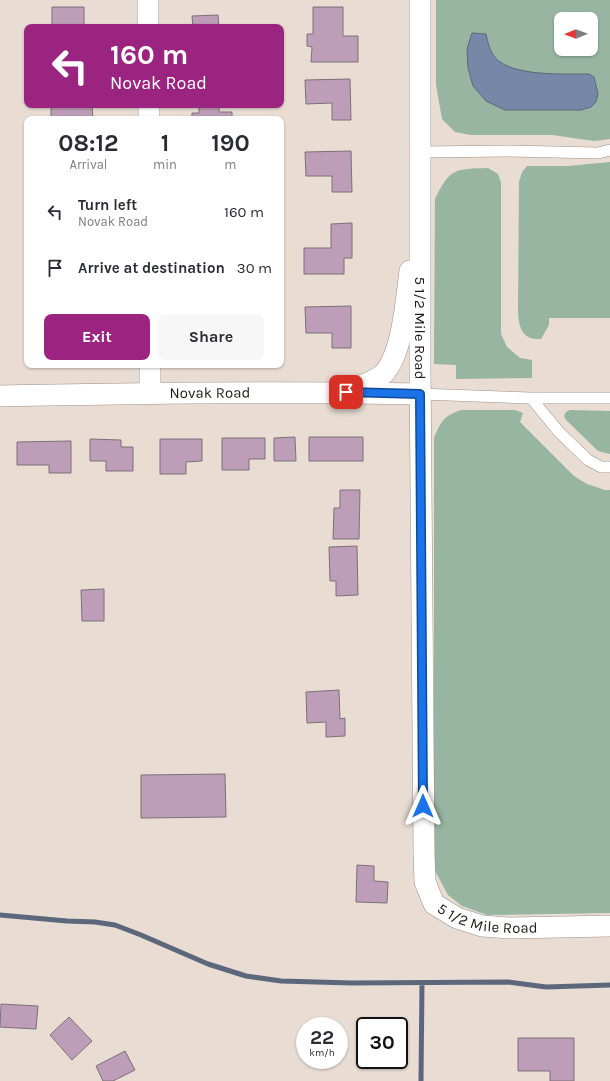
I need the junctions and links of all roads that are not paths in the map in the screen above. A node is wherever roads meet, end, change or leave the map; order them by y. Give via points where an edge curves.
1 (148, 0) edge
2 (420, 0) edge
3 (148, 24) edge
4 (610, 150) edge
5 (421, 152) junction
6 (421, 205) junction
7 (150, 368) edge
8 (346, 392) junction
9 (150, 393) junction
10 (420, 394) junction
11 (0, 396) edge
12 (530, 398) junction
13 (610, 398) edge
14 (610, 467) edge
15 (610, 926) edge

1 - 3 street
2 - 5 street, 5 1/2 Mile Road
4 - 5 lane via 598,153
5 - 6 street, 5 1/2 Mile Road
6 - 8 street via 400,340 393,360 382,375
6 - 10 street, 5 1/2 Mile Road
7 - 9 street
8 - 9 street, Novak Road
8 - 10 street, Novak Road
9 - 11 street, Novak Road
10 - 12 lane
10 - 15 street, 5 1/2 Mile Road via 425,882 434,904 457,918 482,926
12 - 13 lane
12 - 14 lane via 559,432 588,460 601,467

